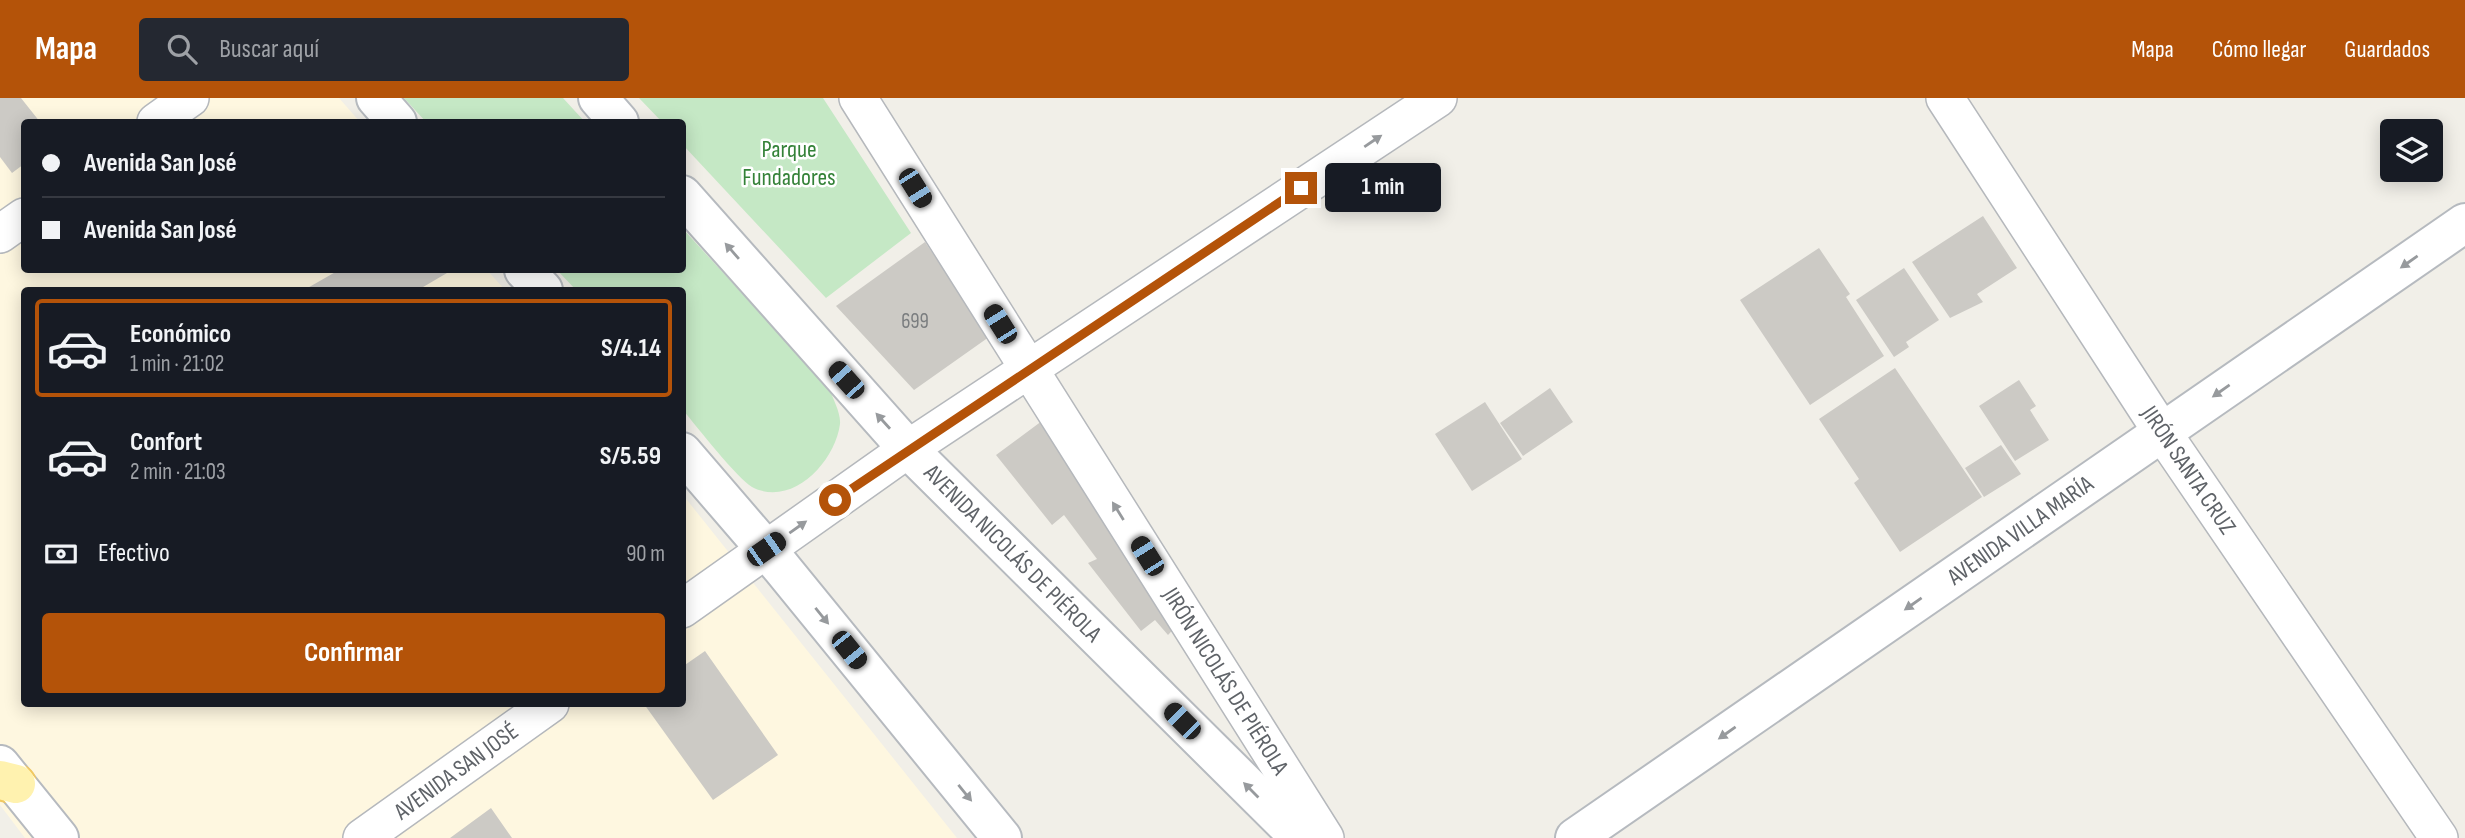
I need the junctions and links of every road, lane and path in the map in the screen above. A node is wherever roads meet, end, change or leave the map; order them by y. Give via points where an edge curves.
1 (190, 98) edge
2 (376, 98) edge
3 (597, 98) edge
4 (858, 98) edge
5 (1438, 98) edge
6 (1945, 98) edge
7 (160, 119) edge
8 (394, 119) edge
9 (616, 119) edge
10 (686, 199) edge
11 (21, 219) edge
12 (2465, 223) edge
13 (0, 234) edge
14 (527, 273) edge
15 (539, 287) edge
16 (1029, 369) junction
17 (2162, 432) junction
18 (908, 449) junction
19 (686, 457) edge
20 (766, 549) junction
21 (686, 606) edge
22 (546, 707) edge
23 (5, 776) edge
24 (59, 838) edge
25 (362, 838) edge
26 (1002, 838) edge
27 (1300, 838) edge
28 (1325, 838) edge
29 (1576, 838) edge
30 (2438, 838) edge

1 - 7 street
2 - 8 main road
3 - 9 main road
4 - 16 street, JIRÓN NICOLÁS DE PIÉROLA
16 -> 5 street
6 - 17 street, JIRÓN SANTA CRUZ
18 -> 10 main road, AVENIDA NICOLÁS DE PIÉROLA
11 - 13 street
12 -> 17 main road, AVENIDA VILLA MARÍA
14 - 15 main road
16 - 18 street
28 -> 16 street, JIRÓN NICOLÁS DE PIÉROLA
17 -> 29 main road, AVENIDA VILLA MARÍA
17 - 30 street, JIRÓN SANTA CRUZ
20 -> 18 street
27 -> 18 main road, AVENIDA NICOLÁS DE PIÉROLA
19 - 20 main road
20 - 21 street
20 -> 26 main road
22 - 25 street, AVENIDA SAN JOSÉ
23 - 24 main road

